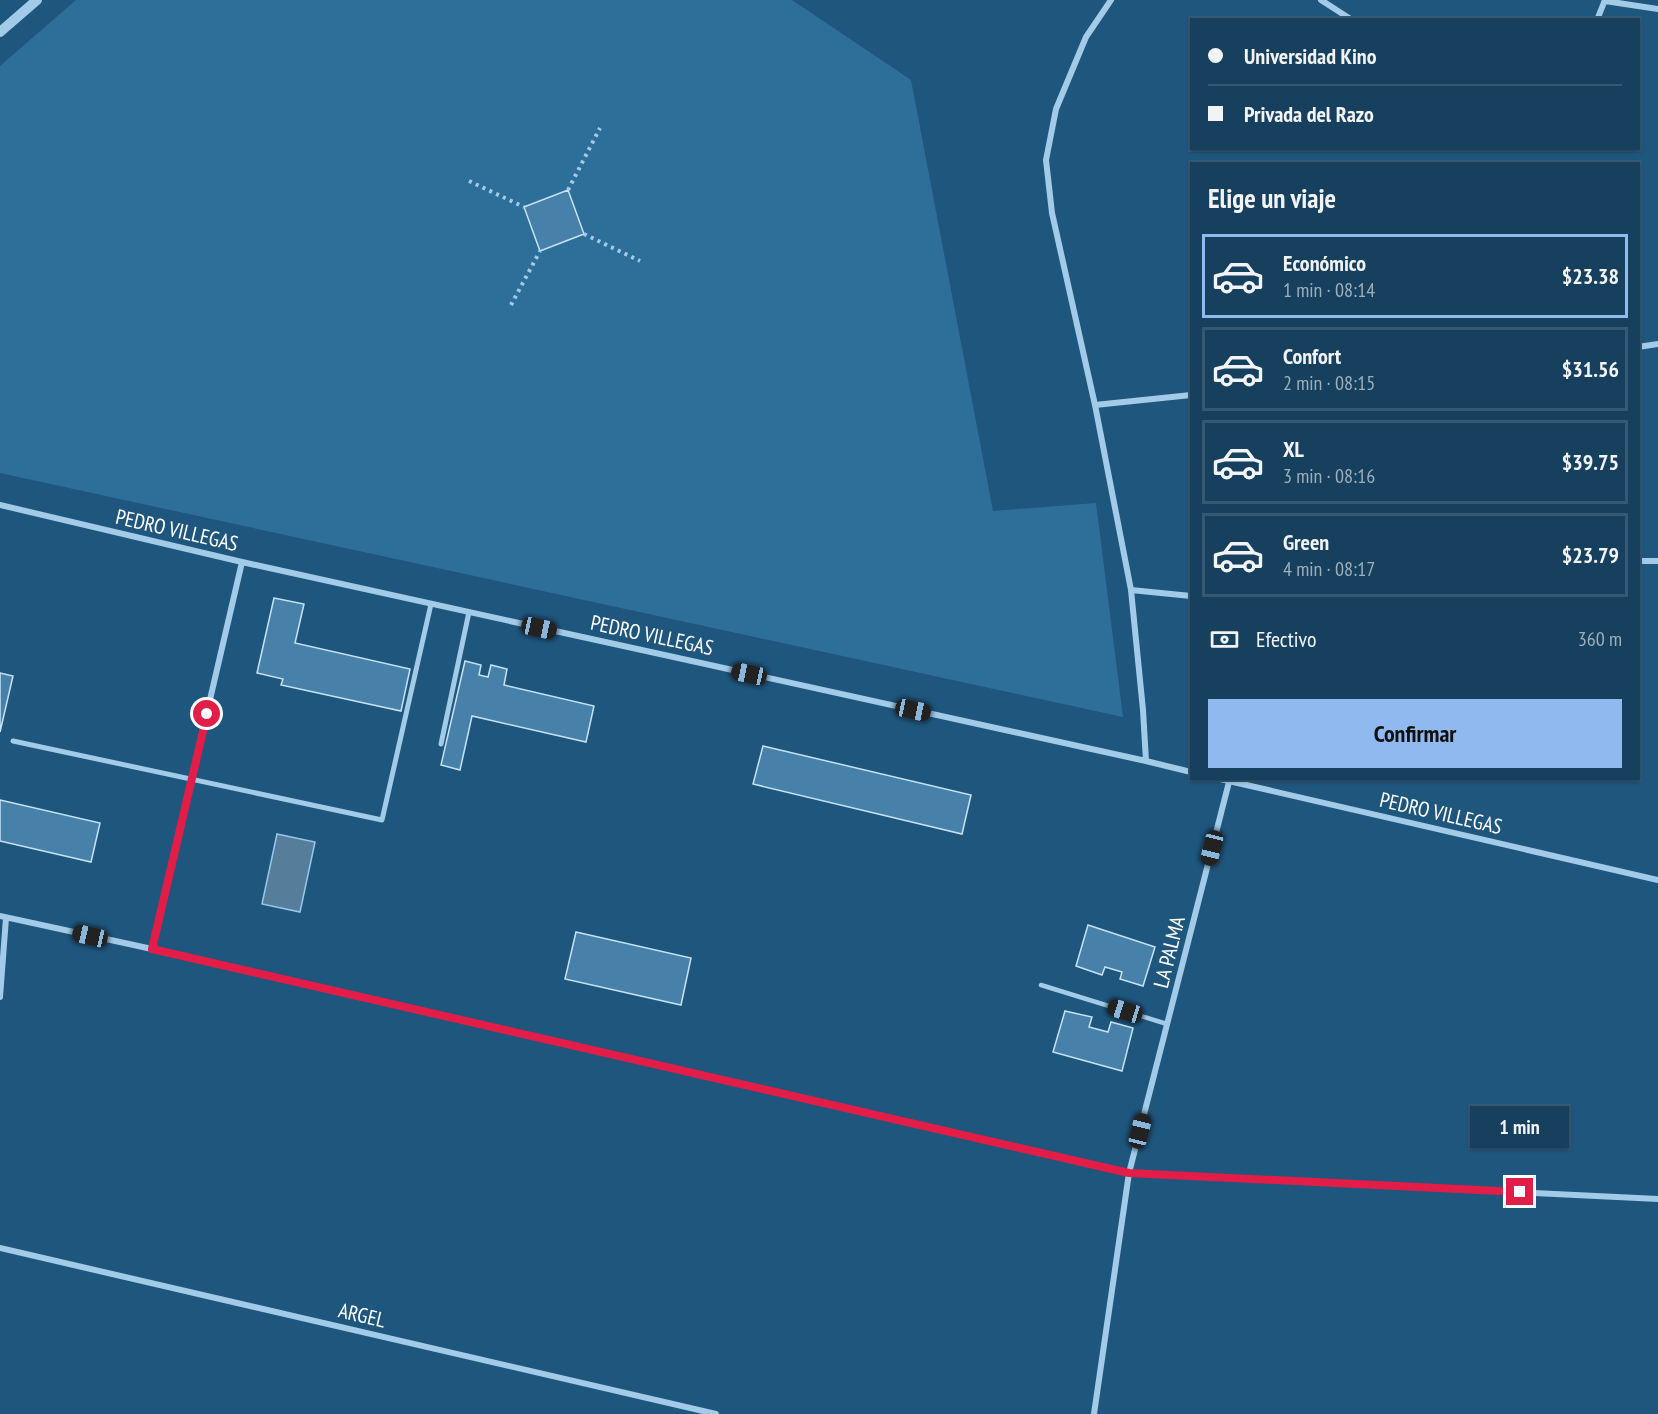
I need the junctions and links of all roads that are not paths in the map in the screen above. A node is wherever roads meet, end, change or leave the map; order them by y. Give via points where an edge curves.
1 (37, 0) edge
2 (1111, 0) edge
3 (1321, 0) edge
4 (1605, 1) edge
5 (1658, 9) edge
6 (1349, 18) edge
7 (1598, 18) edge
8 (0, 32) edge
9 (1658, 344) edge
10 (1640, 347) edge
11 (1190, 395) edge
12 (1095, 405) junction
13 (0, 505) edge
14 (1640, 561) edge
15 (1658, 561) edge
16 (243, 562) junction
17 (1131, 590) junction
18 (1190, 596) edge
19 (431, 604) junction
20 (469, 612) junction
21 (13, 741) dead end
22 (441, 744) dead end
23 (1146, 761) junction
24 (1190, 772) edge
25 (192, 779) junction
26 (1222, 780) edge
27 (1229, 782) junction
28 (1658, 880) edge
29 (3, 917) edge
30 (152, 949) junction
31 (1041, 985) dead end
32 (0, 997) edge
33 (1167, 1024) junction
34 (1129, 1173) junction
35 (1658, 1199) edge
36 (0, 1248) edge
37 (716, 1414) edge
38 (1094, 1414) edge

1 - 8 street
2 - 12 street via 1086,37 1056,109 1046,160 1052,213
3 - 6 street
4 - 5 street
4 - 7 street
9 - 10 street
11 - 12 street
12 - 17 street
13 - 16 street, PEDRO VILLEGAS
14 - 15 street
16 - 19 street, PEDRO VILLEGAS
16 - 25 street
17 - 18 street
17 - 23 street
19 - 20 street, PEDRO VILLEGAS
19 - 25 street via 382,820
20 - 22 street
20 - 23 street, PEDRO VILLEGAS
21 - 25 street
23 - 24 street, PEDRO VILLEGAS
25 - 30 street
26 - 27 street, PEDRO VILLEGAS
27 - 28 street, PEDRO VILLEGAS
27 - 33 street, LA PALMA
29 - 30 street
29 - 32 street
30 - 34 street
31 - 33 lane
33 - 34 street, LA PALMA
34 - 35 street
34 - 38 street, LA PALMA
36 - 37 street, ARGEL

